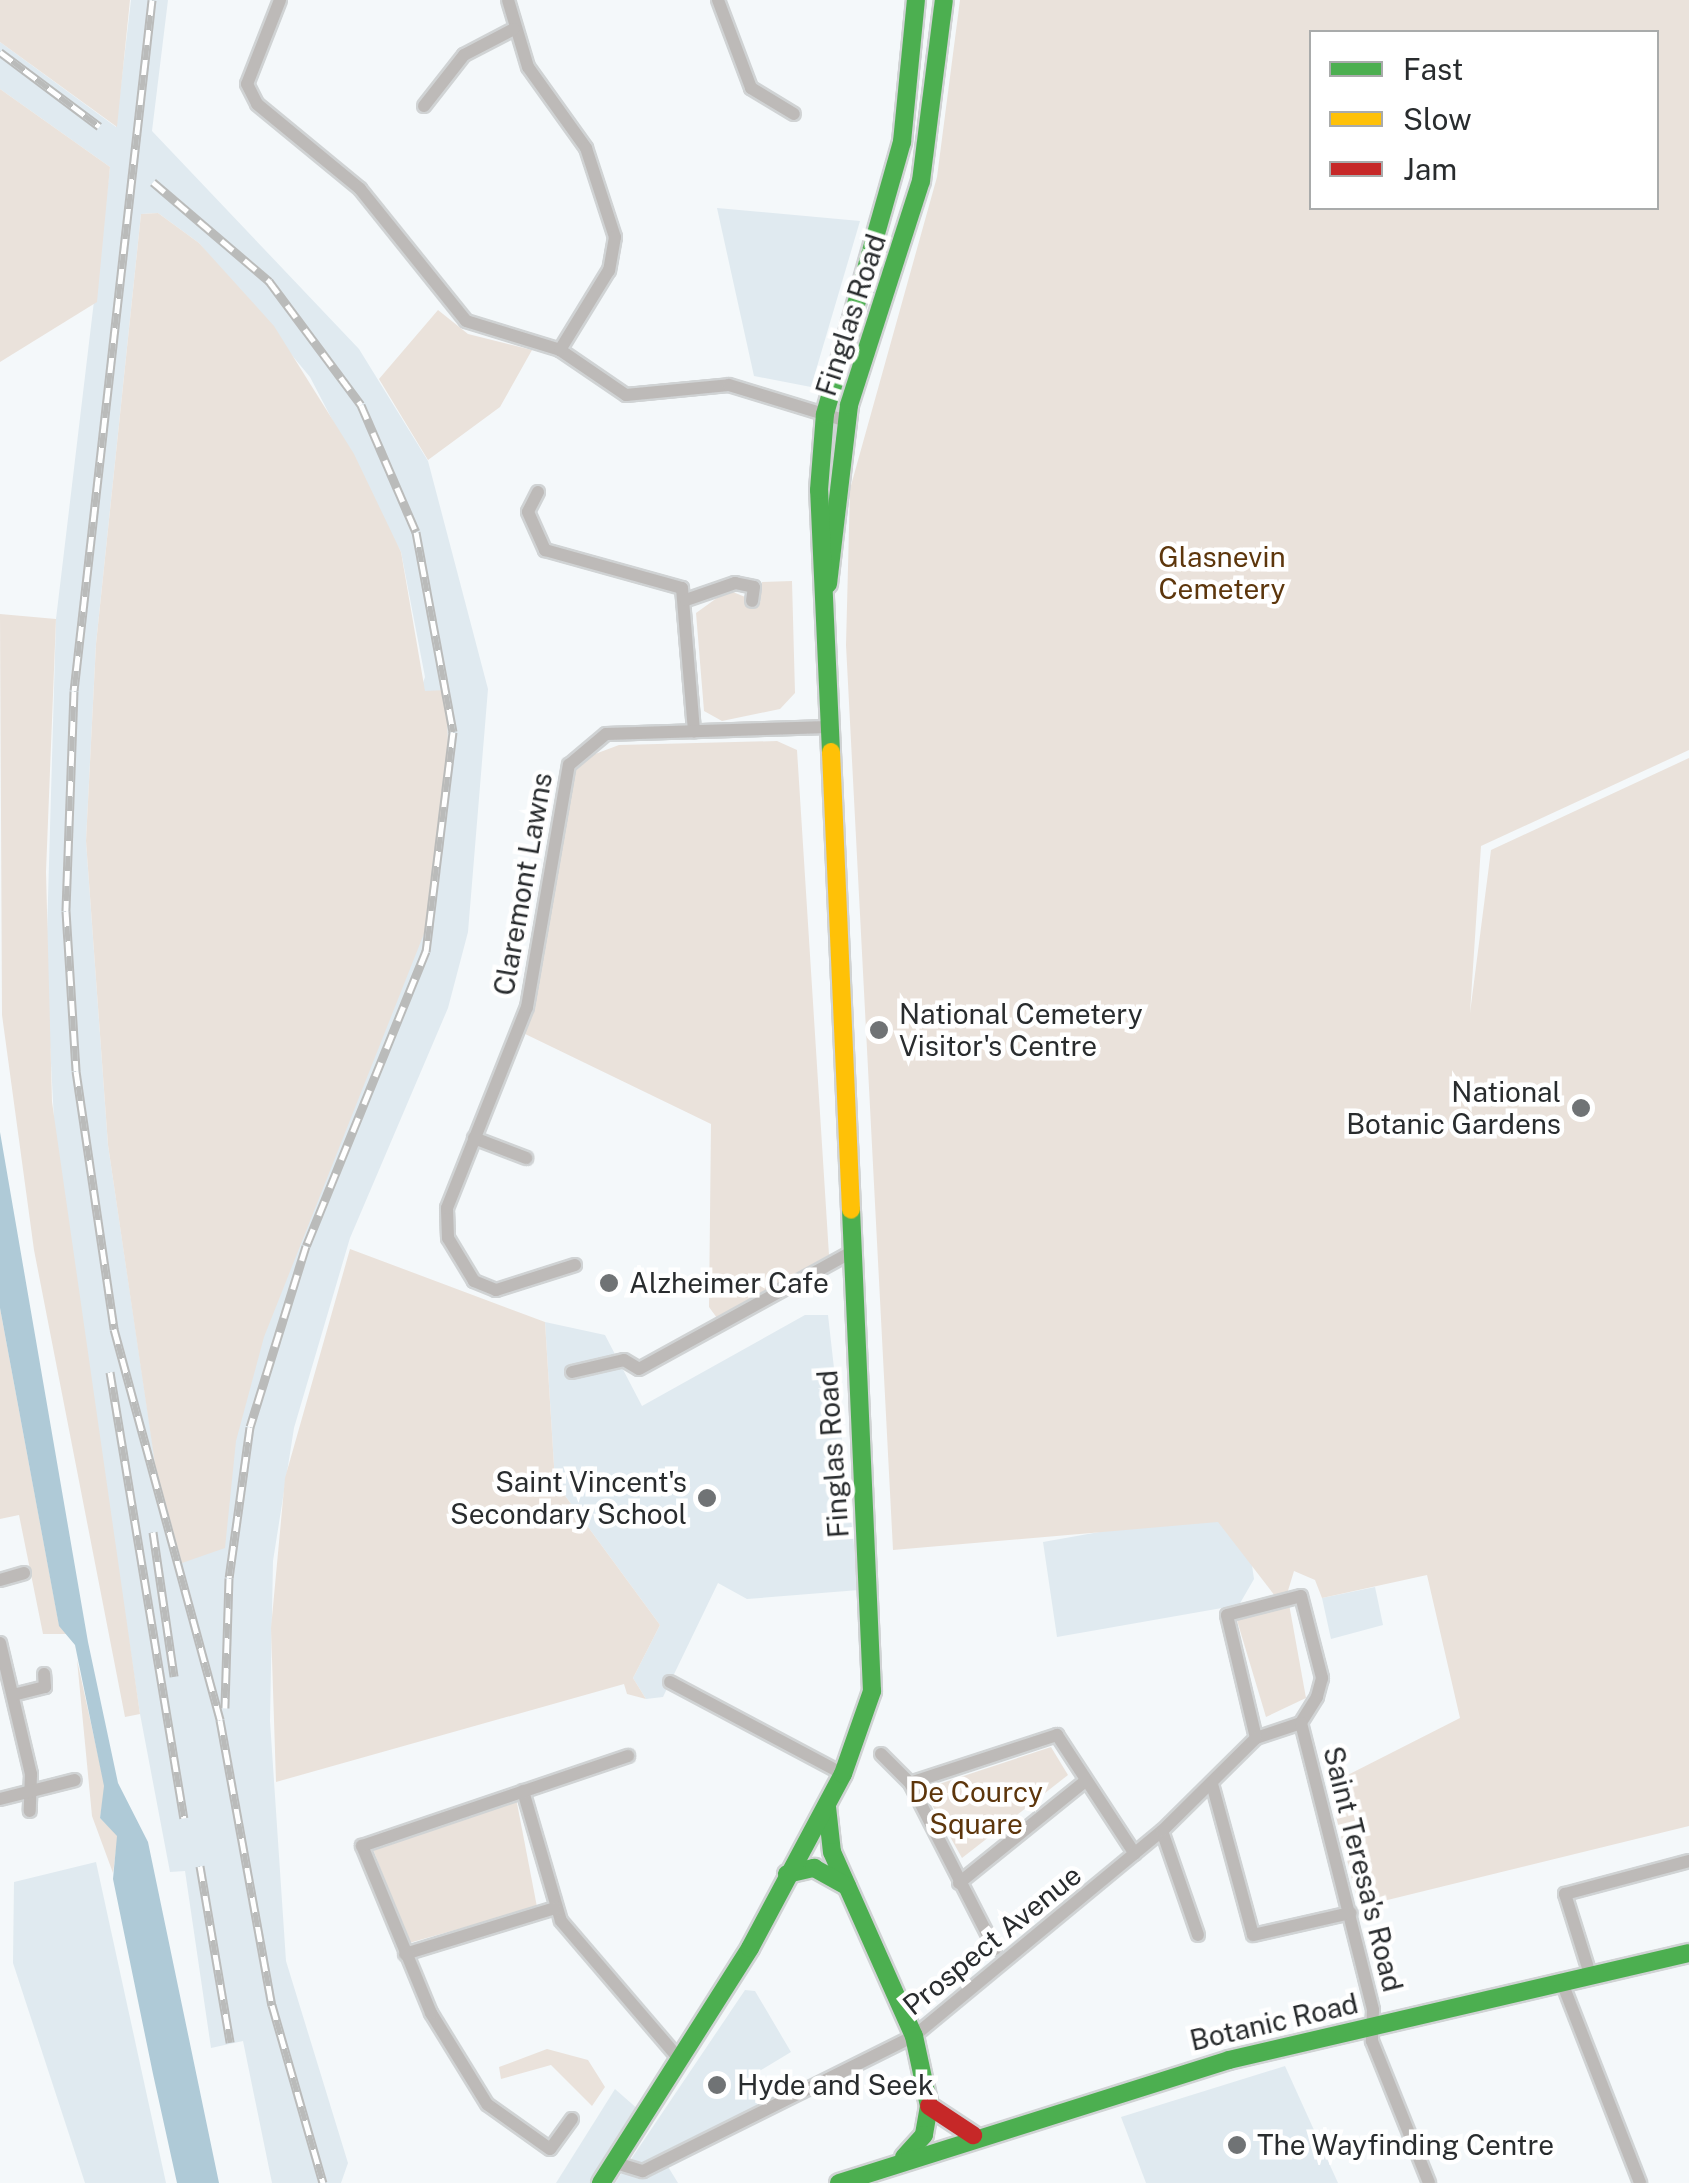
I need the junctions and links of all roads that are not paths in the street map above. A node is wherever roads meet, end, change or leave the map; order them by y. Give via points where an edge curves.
1 (280, 0) edge
2 (508, 0) edge
3 (718, 0) edge
4 (916, 0) edge
5 (944, 0) edge
6 (514, 28) junction
7 (424, 106) dead end
8 (794, 114) dead end
9 (560, 350) junction
10 (825, 414) junction
11 (847, 421) junction
12 (538, 492) dead end
13 (686, 600) junction
14 (752, 601) dead end
15 (823, 650) junction
16 (828, 727) junction
17 (694, 731) junction
18 (474, 1138) junction
19 (526, 1158) dead end
20 (848, 1254) junction
21 (575, 1266) dead end
22 (572, 1372) dead end
23 (24, 1573) dead end
24 (0, 1580) edge
25 (0, 1643) edge
26 (44, 1674) dead end
27 (670, 1682) dead end
28 (13, 1695) junction
29 (1300, 1723) junction
30 (1256, 1738) junction
31 (882, 1754) dead end
32 (628, 1756) dead end
33 (844, 1774) junction
34 (74, 1780) dead end
35 (1084, 1782) junction
36 (910, 1783) junction
37 (1212, 1784) junction
38 (34, 1790) junction
39 (523, 1792) junction
40 (0, 1799) edge
41 (826, 1807) junction
42 (30, 1810) dead end
43 (1162, 1831) junction
44 (1135, 1854) junction
45 (1689, 1862) edge
46 (787, 1874) junction
47 (959, 1883) junction
48 (848, 1886) junction
49 (555, 1908) junction
50 (1351, 1913) junction
51 (1198, 1935) dead end
52 (995, 1949) dead end
53 (1689, 1953) edge
54 (405, 1954) junction
55 (1589, 1970) junction
56 (1561, 1980) junction
57 (1373, 2028) junction
58 (914, 2036) junction
59 (680, 2060) junction
60 (929, 2106) junction
61 (572, 2118) dead end
62 (974, 2135) junction
63 (616, 2163) junction
64 (896, 2164) junction
65 (601, 2183) edge
66 (840, 2183) edge
67 (1430, 2183) edge
68 (1640, 2183) edge

1 - 9 street via 248,84 256,104 360,188 466,321
2 - 6 street
3 - 8 street via 751,88
4 - 10 main road, Finglas Road via 902,142
5 - 11 main road, Finglas Road via 921,181
6 - 7 street via 464,55
6 - 9 street via 528,66 586,148 615,237 610,270
9 - 10 street via 626,394 730,385
10 - 11 street
10 - 15 main road, Finglas Road
11 - 15 main road, Finglas Road
12 - 13 street via 528,512 545,550 593,570 673,579
13 - 14 street via 735,583 754,587
13 - 17 street
15 - 16 main road, Finglas Road
16 - 17 street, Claremont Lawns
16 - 20 main road, Finglas Road
17 - 18 street, Claremont Lawns via 606,734 570,765 542,949
18 - 19 street
18 - 21 street, Claremont Lawns via 447,1208 456,1253 474,1281 496,1290
20 - 22 street via 640,1370 624,1360
20 - 33 main road, Finglas Road via 874,1656 868,1710
23 - 24 street
25 - 28 street
26 - 28 street via 45,1688
27 - 33 street
28 - 38 street
29 - 30 street
29 - 30 street via 1322,1678 1301,1596 1228,1615
29 - 50 street, Saint Teresa's Road
30 - 37 street, Prospect Avenue
31 - 36 street
32 - 39 street
33 - 41 main road, Finglas Road
34 - 38 street
35 - 36 street via 1048,1733
35 - 44 street
35 - 47 street
36 - 47 street
37 - 43 street, Prospect Avenue
37 - 50 street via 1253,1934
38 - 40 street
38 - 42 street
39 - 49 street
39 - 54 street via 363,1842
41 - 46 main road, Finglas Road
41 - 48 main road
43 - 44 street, Prospect Avenue
43 - 51 street
44 - 58 street, Prospect Avenue
45 - 55 street via 1565,1894
46 - 48 main road via 814,1868
46 - 59 main road, Finglas Road
47 - 52 street
48 - 58 main road
49 - 54 street
49 - 59 street
50 - 57 street, Saint Teresa's Road
53 - 55 main road, Botanic Road
54 - 61 street via 486,2104 550,2148
55 - 56 main road, Botanic Road
56 - 57 main road, Botanic Road
56 - 68 street
57 - 62 main road, Botanic Road
57 - 67 street, Saint Teresa's Road
58 - 60 main road
58 - 63 street, Prospect Avenue via 643,2171
59 - 63 main road, Finglas Road
60 - 62 main road via 950,2128
60 - 64 main road via 924,2136
62 - 64 main road, Botanic Road
63 - 65 main road, Finglas Road
64 - 66 main road, Botanic Road

